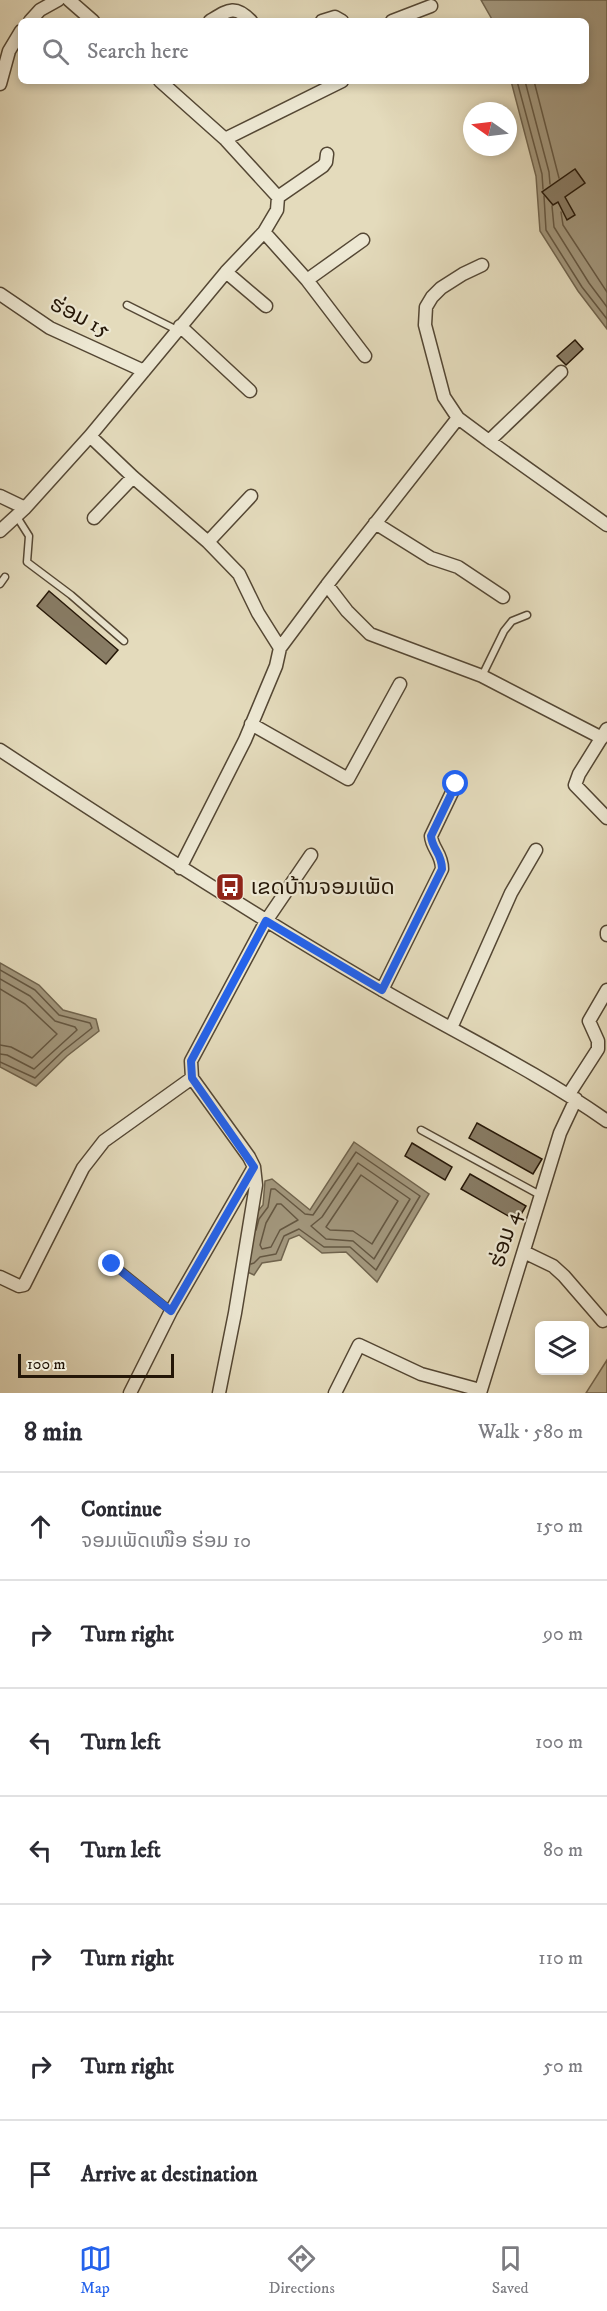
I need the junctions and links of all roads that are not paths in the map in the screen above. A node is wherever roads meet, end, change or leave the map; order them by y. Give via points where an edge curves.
1 (58, 0) edge
2 (69, 0) edge
3 (431, 6) dead end
4 (33, 18) edge
5 (90, 18) edge
6 (215, 18) edge
7 (247, 18) edge
8 (400, 18) edge
9 (18, 37) edge
10 (0, 84) edge
11 (163, 84) edge
12 (336, 84) edge
13 (225, 139) junction
14 (327, 154) dead end
15 (278, 197) junction
16 (264, 232) junction
17 (363, 240) dead end
18 (482, 265) dead end
19 (226, 272) junction
20 (307, 280) junction
21 (0, 294) edge
22 (127, 305) dead end
23 (266, 306) dead end
24 (179, 328) junction
25 (365, 356) dead end
26 (144, 372) junction
27 (561, 372) dead end
28 (250, 391) dead end
29 (458, 418) junction
30 (90, 435) junction
31 (489, 441) junction
32 (133, 477) junction
33 (0, 496) edge
34 (251, 496) dead end
35 (20, 512) junction
36 (94, 518) dead end
37 (375, 523) junction
38 (607, 525) edge
39 (0, 531) edge
40 (208, 542) junction
41 (5, 577) dead end
42 (0, 584) edge
43 (327, 585) junction
44 (503, 597) dead end
45 (527, 615) dead end
46 (124, 641) dead end
47 (280, 648) junction
48 (482, 676) junction
49 (400, 684) dead end
50 (251, 724) junction
51 (605, 734) edge
52 (0, 750) edge
53 (456, 784) dead end
54 (607, 818) edge
55 (536, 850) dead end
56 (311, 855) dead end
57 (180, 868) junction
58 (266, 921) junction
59 (382, 990) junction
60 (607, 990) edge
61 (452, 1028) junction
62 (192, 1078) junction
63 (572, 1096) junction
64 (607, 1120) edge
65 (421, 1130) dead end
66 (254, 1167) junction
67 (540, 1195) junction
68 (524, 1252) junction
69 (112, 1264) dead end
70 (0, 1277) edge
71 (171, 1311) junction
72 (603, 1321) dead end
73 (480, 1392) edge
74 (130, 1393) edge
75 (219, 1393) edge
76 (335, 1393) edge

1 - 4 street
2 - 5 street
3 - 8 street
6 - 7 street via 237,10
9 - 10 street via 9,51
11 - 13 street
12 - 13 street
13 - 15 street
14 - 15 street via 323,166
15 - 16 street
16 - 19 street
16 - 20 street
17 - 20 street
18 - 29 street via 441,288 426,307 425,325 440,386
19 - 23 street
19 - 24 street
20 - 25 street
21 - 26 street, ຮ່ອມ 15 via 50,328
22 - 24 lane
24 - 26 street
24 - 28 street
26 - 30 street
27 - 31 street
29 - 31 street
29 - 37 street
30 - 32 street
30 - 35 street
31 - 38 street
32 - 36 street
32 - 40 street
33 - 35 street
34 - 40 street
35 - 39 street
35 - 46 lane via 29,536 27,562
37 - 43 street
37 - 44 street via 431,558 458,567
40 - 47 street via 239,574
41 - 42 lane
43 - 47 street
43 - 48 street via 366,632
45 - 48 lane via 512,621 504,631
47 - 50 street
48 - 51 street
49 - 50 street via 348,779
50 - 57 street
51 - 54 street via 575,785
52 - 57 street
53 - 59 street via 431,836 442,858 442,869
55 - 61 street via 511,892
56 - 58 street
57 - 58 street
58 - 59 street
58 - 62 street via 191,1061
59 - 61 street
60 - 63 street, ຮ່ອມ 4 via 589,1022 598,1048
61 - 63 street
62 - 66 street
62 - 70 street via 104,1141 83,1168 24,1285
63 - 64 street
63 - 67 street, ຮ່ອມ 4
65 - 67 lane
66 - 71 street
66 - 75 street via 256,1185
67 - 68 street, ຮ່ອມ 4
68 - 72 street via 553,1266
68 - 73 street, ຮ່ອມ 4
69 - 71 lane
71 - 74 street
73 - 76 street via 421,1374 358,1345

